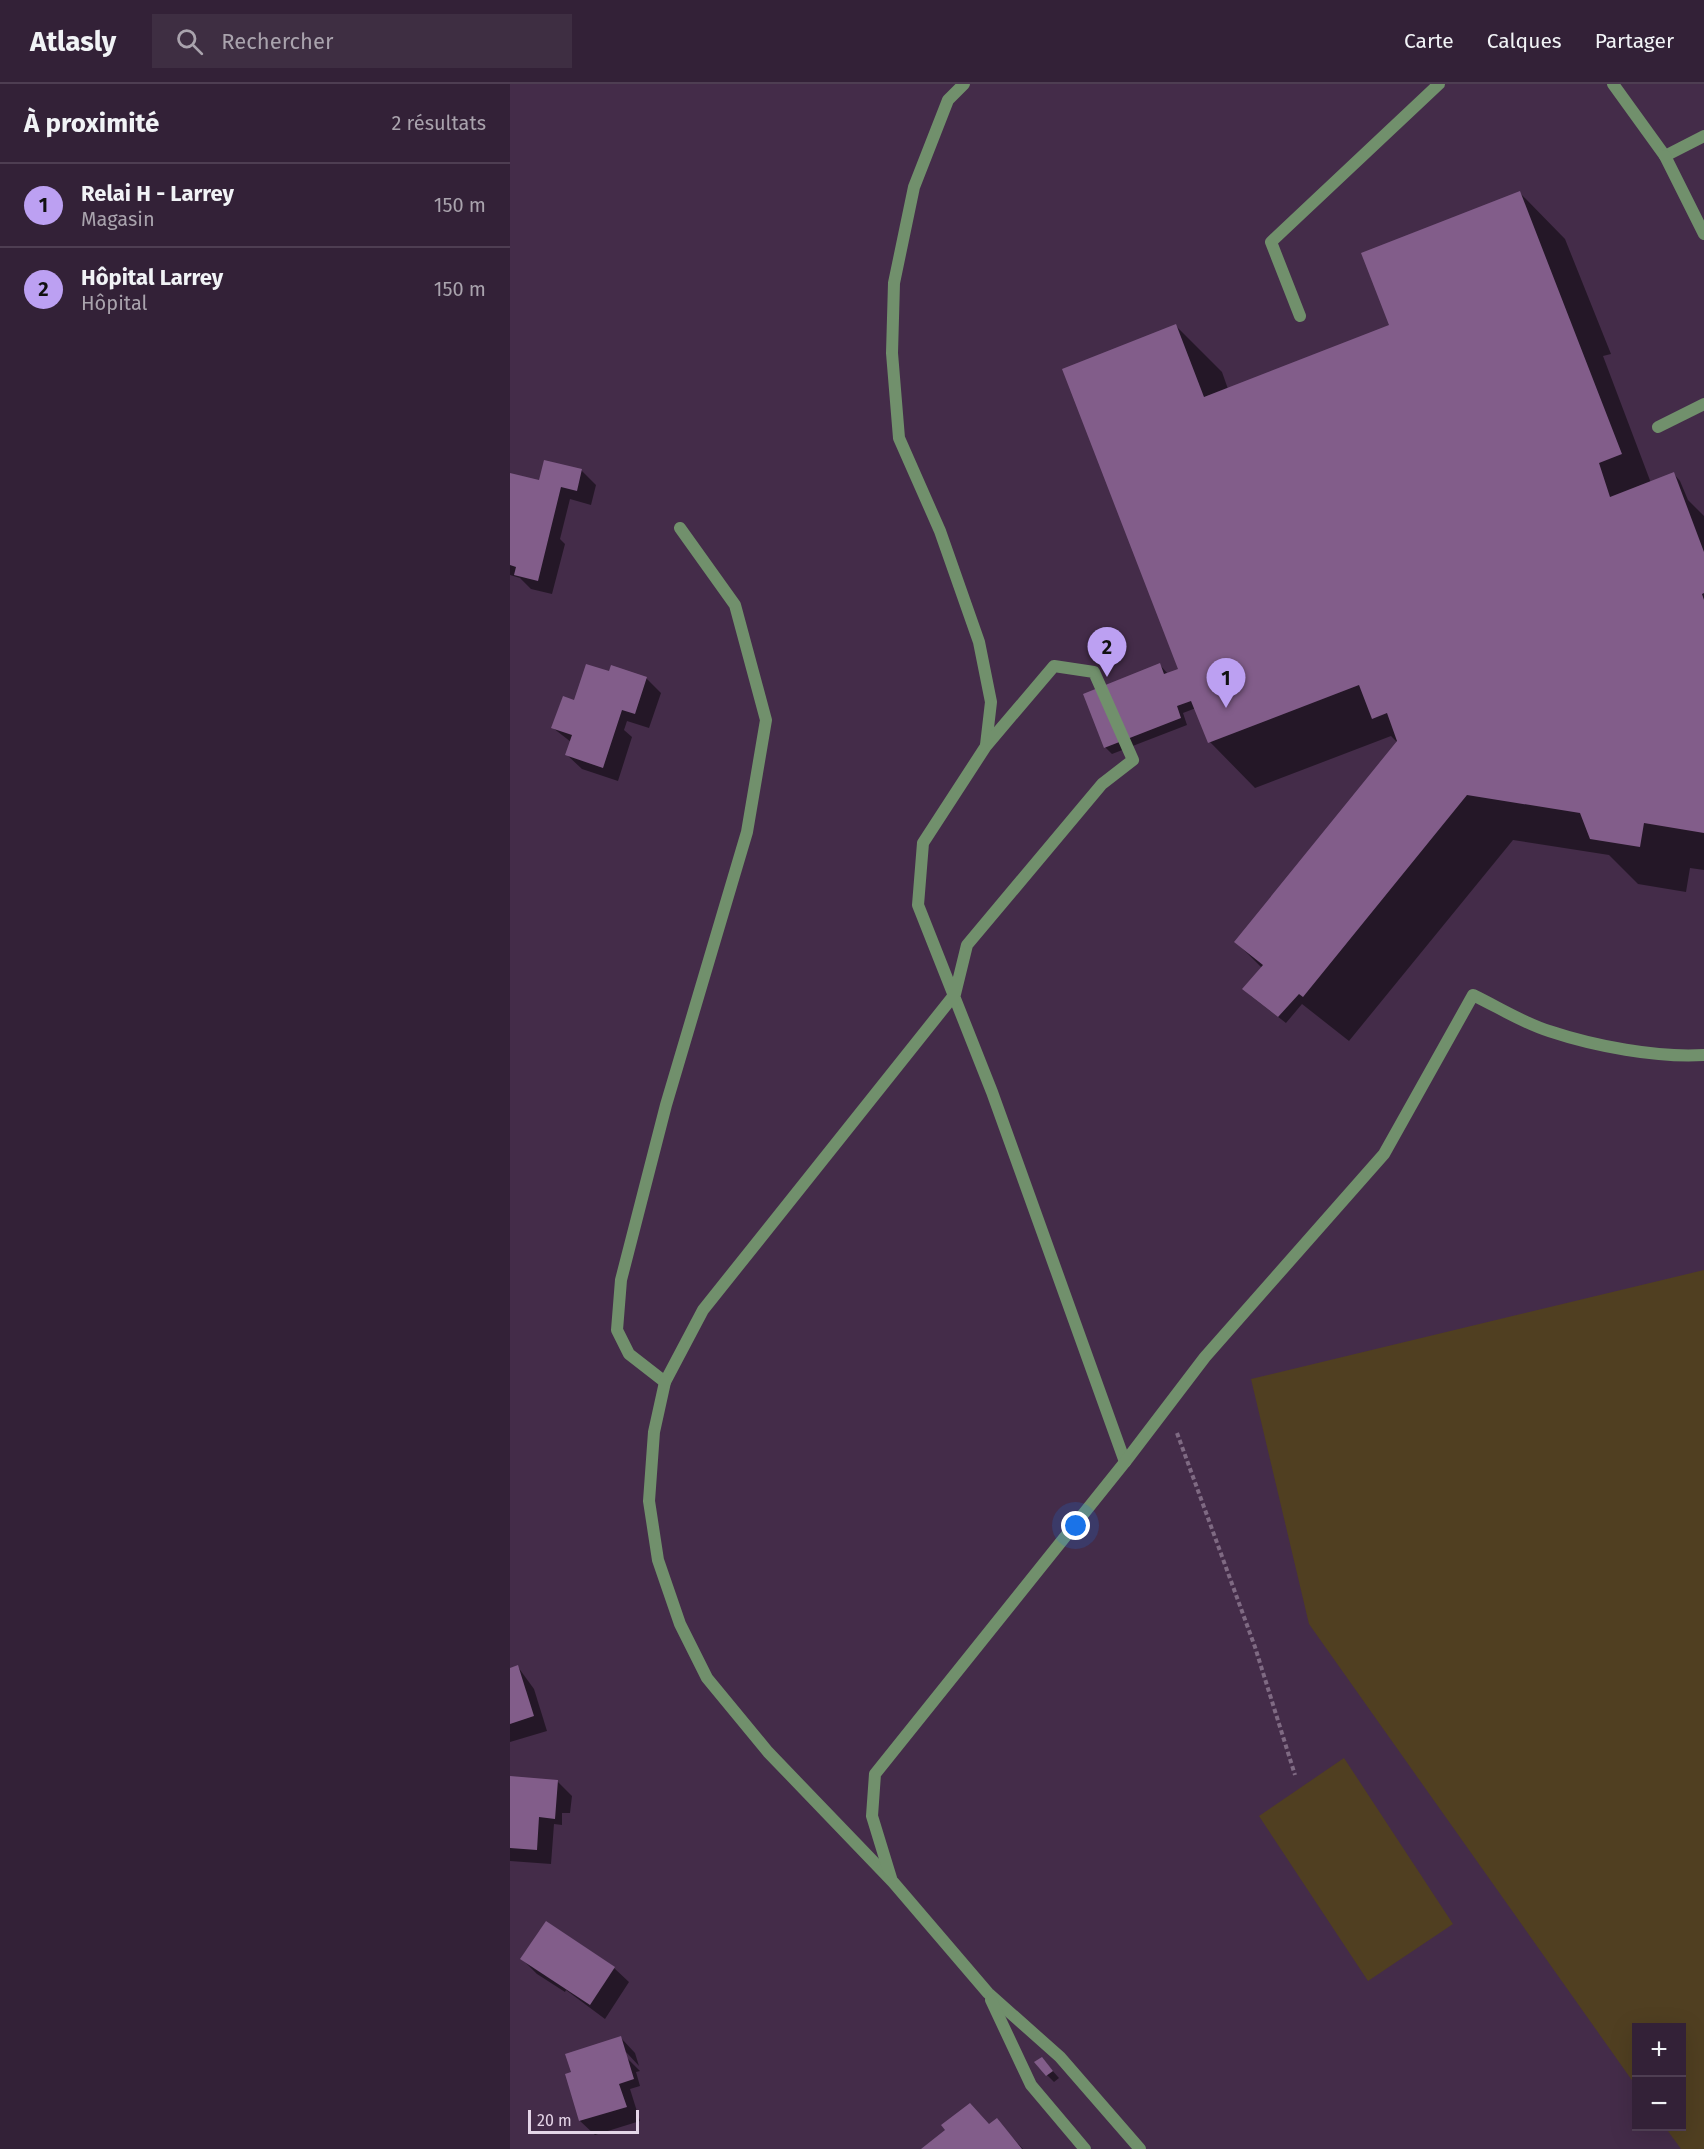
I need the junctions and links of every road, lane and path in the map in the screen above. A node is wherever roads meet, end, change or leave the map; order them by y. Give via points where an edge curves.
1 (964, 84) edge
2 (1439, 84) edge
3 (1613, 84) edge
4 (1704, 136) edge
5 (1665, 156) junction
6 (1704, 234) edge
7 (1300, 316) dead end
8 (1704, 404) edge
9 (1658, 427) dead end
10 (680, 528) dead end
11 (986, 746) junction
12 (955, 994) junction
13 (1704, 1055) edge
14 (665, 1382) junction
15 (1167, 1408) junction
16 (1125, 1462) junction
17 (1295, 1775) dead end
18 (892, 1882) junction
19 (988, 1993) junction
20 (1085, 2149) edge
21 (1140, 2149) edge

1 - 11 lane via 948,100 914,187 894,283 892,353 899,438 940,531 979,642 991,702
2 - 7 lane via 1271,242
3 - 5 lane
4 - 5 lane
5 - 6 lane
8 - 9 lane
10 - 14 lane via 735,605 766,720 747,832 666,1106 621,1280 617,1330 630,1354
11 - 12 lane via 923,843 918,905
11 - 12 lane via 1054,666 1094,672 1133,760 1102,784 967,945
12 - 14 lane via 703,1310
12 - 16 lane
13 - 15 lane via 1679,1056 1548,1031 1473,995 1384,1154 1212,1348
14 - 18 lane via 654,1432 648,1502 658,1560 680,1624 707,1678 768,1752
15 - 16 lane
15 - 17 path via 1255,1647
16 - 18 lane via 876,1774 872,1816
18 - 19 lane
19 - 20 lane via 1031,2085
19 - 21 lane via 1060,2057

